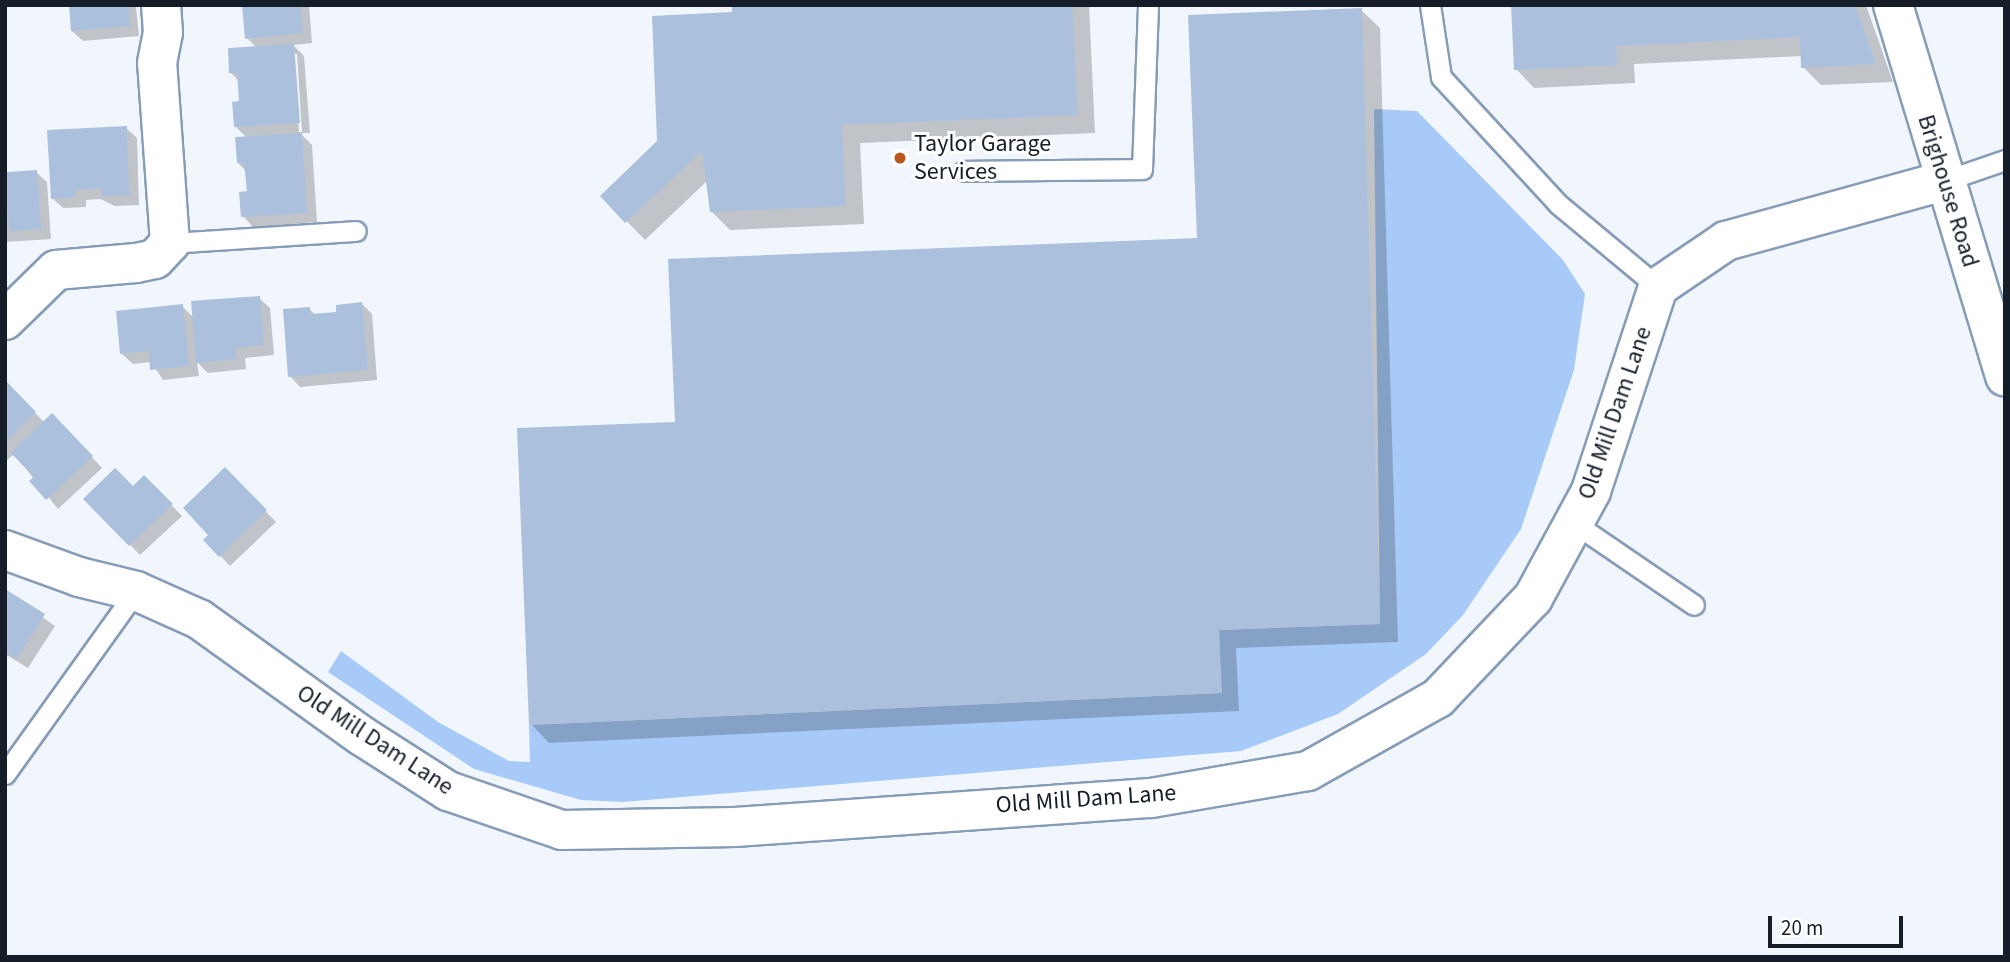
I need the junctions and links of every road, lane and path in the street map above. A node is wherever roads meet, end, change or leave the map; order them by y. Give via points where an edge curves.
1 (161, 5) edge
2 (1149, 5) edge
3 (1430, 5) edge
4 (1893, 5) edge
5 (2005, 160) edge
6 (964, 171) dead end
7 (1944, 181) junction
8 (356, 231) dead end
9 (170, 243) junction
10 (1658, 287) junction
11 (5, 320) edge
12 (2005, 377) edge
13 (1574, 523) junction
14 (5, 550) edge
15 (136, 591) junction
16 (1694, 604) dead end
17 (5, 774) edge

1 - 9 street via 163,33 157,64
2 - 6 lane via 1142,169
3 - 10 lane via 1441,77 1558,204
4 - 7 street, Brighouse Road
5 - 7 lane
7 - 10 street via 1726,241
7 - 12 street, Brighouse Road
8 - 9 lane
9 - 11 street via 155,259 56,271
10 - 13 street, Old Mill Dam Lane via 1591,491
13 - 15 street, Old Mill Dam Lane via 1533,598 1438,698 1308,771 1151,798 735,827 562,830 491,808 448,791 362,736 199,619
13 - 16 lane
14 - 15 street, Old Mill Dam Lane via 79,577
15 - 17 lane

